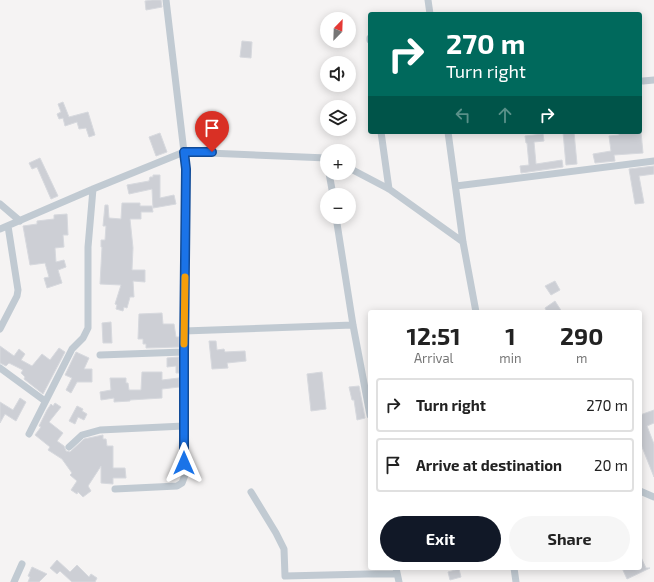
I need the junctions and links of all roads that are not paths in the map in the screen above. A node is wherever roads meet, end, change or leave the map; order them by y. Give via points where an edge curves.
1 (166, 0) edge
2 (428, 0) edge
3 (430, 12) edge
4 (654, 80) edge
5 (643, 81) dead end
6 (381, 134) edge
7 (448, 134) edge
8 (184, 152) junction
9 (320, 158) edge
10 (654, 161) edge
11 (356, 172) edge
12 (456, 186) junction
13 (93, 189) junction
14 (388, 189) junction
15 (0, 204) edge
16 (20, 221) junction
17 (337, 224) edge
18 (8, 226) junction
19 (0, 230) edge
20 (463, 242) junction
21 (476, 310) edge
22 (354, 325) junction
23 (0, 329) edge
24 (184, 331) junction
25 (184, 352) junction
26 (100, 355) dead end
27 (0, 368) edge
28 (45, 401) junction
29 (368, 404) edge
30 (184, 426) junction
31 (29, 434) dead end
32 (69, 447) dead end
33 (115, 489) dead end
34 (251, 492) dead end
35 (642, 492) edge
36 (654, 497) edge
37 (22, 564) dead end
38 (514, 570) edge
39 (397, 575) edge
40 (14, 582) edge
41 (516, 582) edge

1 - 8 street
2 - 3 street
4 - 5 street
6 - 14 street
7 - 12 street
8 - 9 street
8 - 13 street
8 - 24 street
10 - 12 street
11 - 14 street
12 - 20 street
13 - 16 street
13 - 28 street via 88,247 88,328 72,349
14 - 20 street
15 - 16 street
16 - 18 street
17 - 22 street
18 - 19 street
18 - 23 street via 18,290
20 - 21 street
22 - 24 street
22 - 29 street
24 - 25 street
25 - 26 street
25 - 30 street
27 - 28 street
28 - 31 street
30 - 32 street via 100,430 82,435
30 - 33 street via 185,475 182,483 177,486
34 - 39 street via 284,549 285,576
35 - 36 street
37 - 40 street
38 - 41 street

